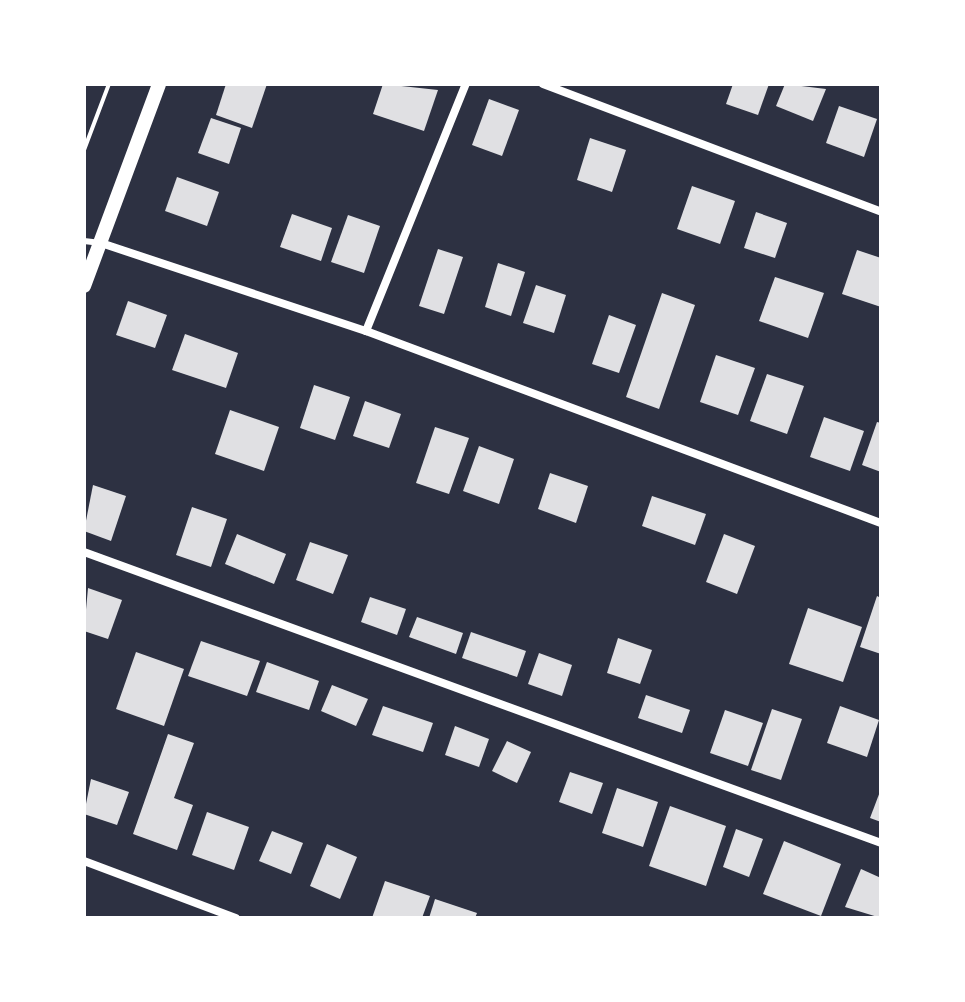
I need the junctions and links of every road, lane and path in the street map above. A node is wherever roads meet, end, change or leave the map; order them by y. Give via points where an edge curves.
1 (109, 84) edge
2 (159, 84) edge
3 (466, 84) edge
4 (543, 84) edge
5 (84, 150) edge
6 (881, 212) edge
7 (84, 241) edge
8 (101, 243) junction
9 (84, 286) edge
10 (366, 331) junction
11 (881, 523) edge
12 (84, 552) edge
13 (881, 843) edge
14 (84, 861) edge
15 (236, 918) edge

1 - 5 path
2 - 8 street
3 - 10 street
4 - 6 street
7 - 8 lane
8 - 9 street
8 - 10 street
10 - 11 street
12 - 13 street
14 - 15 street

